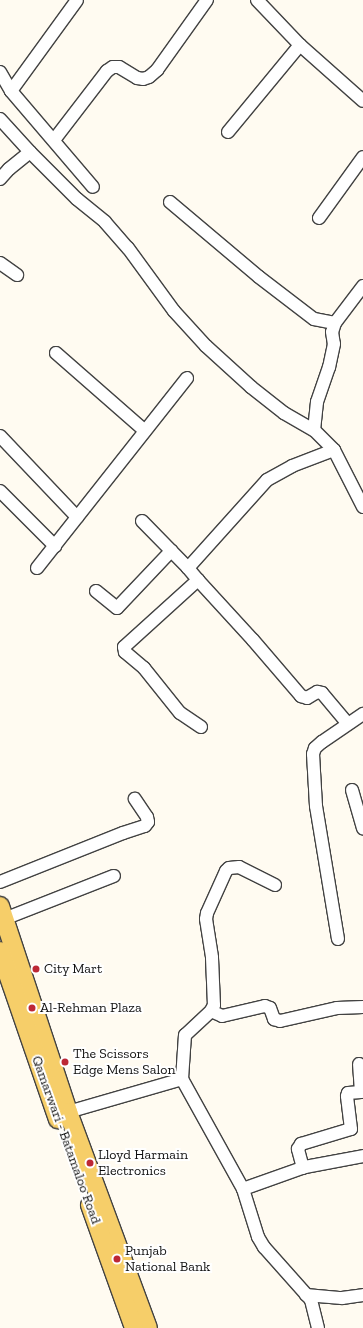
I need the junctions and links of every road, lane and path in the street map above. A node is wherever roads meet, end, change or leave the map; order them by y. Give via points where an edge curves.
1 (76, 0) edge
2 (208, 0) edge
3 (257, 0) edge
4 (300, 44) junction
5 (0, 72) edge
6 (11, 91) junction
7 (363, 101) edge
8 (0, 119) edge
9 (228, 132) dead end
10 (54, 140) junction
11 (30, 152) junction
12 (363, 157) edge
13 (0, 179) edge
14 (93, 187) dead end
15 (170, 202) dead end
16 (319, 218) dead end
17 (0, 263) edge
18 (17, 275) dead end
19 (363, 286) edge
20 (335, 322) junction
21 (56, 353) dead end
22 (187, 378) dead end
23 (314, 430) junction
24 (145, 431) junction
25 (0, 436) edge
26 (334, 450) junction
27 (0, 491) edge
28 (363, 508) edge
29 (77, 517) junction
30 (142, 521) dead end
31 (55, 546) junction
32 (171, 551) junction
33 (38, 568) dead end
34 (188, 568) junction
35 (198, 580) junction
36 (96, 591) dead end
37 (363, 714) edge
38 (348, 724) junction
39 (201, 727) dead end
40 (352, 790) dead end
41 (135, 799) dead end
42 (363, 828) edge
43 (114, 876) dead end
44 (0, 882) edge
45 (275, 885) dead end
46 (2, 913) edge
47 (338, 939) dead end
48 (0, 951) edge
49 (363, 1006) edge
50 (211, 1011) junction
51 (359, 1064) dead end
52 (182, 1079) junction
53 (68, 1112) junction
54 (363, 1156) edge
55 (303, 1168) junction
56 (243, 1189) junction
57 (306, 1295) junction
58 (363, 1295) edge
59 (134, 1328) edge
60 (148, 1328) edge
61 (318, 1328) edge

1 - 6 street
2 - 10 street via 157,70 143,79 136,78 119,67 107,71
3 - 4 street
4 - 7 street
4 - 9 street
5 - 6 street
6 - 10 street
8 - 11 street
10 - 14 street via 67,159
11 - 13 street via 9,168
11 - 23 street via 77,199 105,222 128,248 174,311 206,346 284,413
12 - 16 street
15 - 20 street via 314,319
17 - 18 street
19 - 20 street
20 - 23 street via 332,332 334,344 317,402
21 - 24 street
22 - 24 street
23 - 26 street
24 - 29 street
25 - 29 street
26 - 28 street
26 - 34 street via 292,466 267,480
27 - 31 street
29 - 31 street
30 - 32 street
31 - 33 street
32 - 34 street
32 - 36 street via 117,608
34 - 35 street
35 - 38 street via 254,640 301,696 307,698 317,692 322,693
35 - 39 street via 127,644 124,650 144,668 180,713
37 - 38 street
38 - 47 street via 315,748 312,764 316,806
40 - 42 street
41 - 44 street via 147,817 148,822 145,826
43 - 46 street
45 - 50 street via 239,867 226,871 206,919 212,958 214,1005
46 - 53 main road, Qamarwari - Batamaloo Road
48 - 59 main road, Qamarwari - Batamaloo Road
49 - 50 street via 338,1008 278,1021 267,1006 222,1016
50 - 52 street via 185,1035
51 - 55 street via 361,1092 348,1093 347,1096 351,1129 301,1144 298,1149
52 - 53 street
52 - 56 street
53 - 60 main road, Qamarwari - Batamaloo Road
54 - 55 street
55 - 56 street
56 - 57 street via 258,1237
57 - 58 street via 342,1298
57 - 61 street via 311,1300

